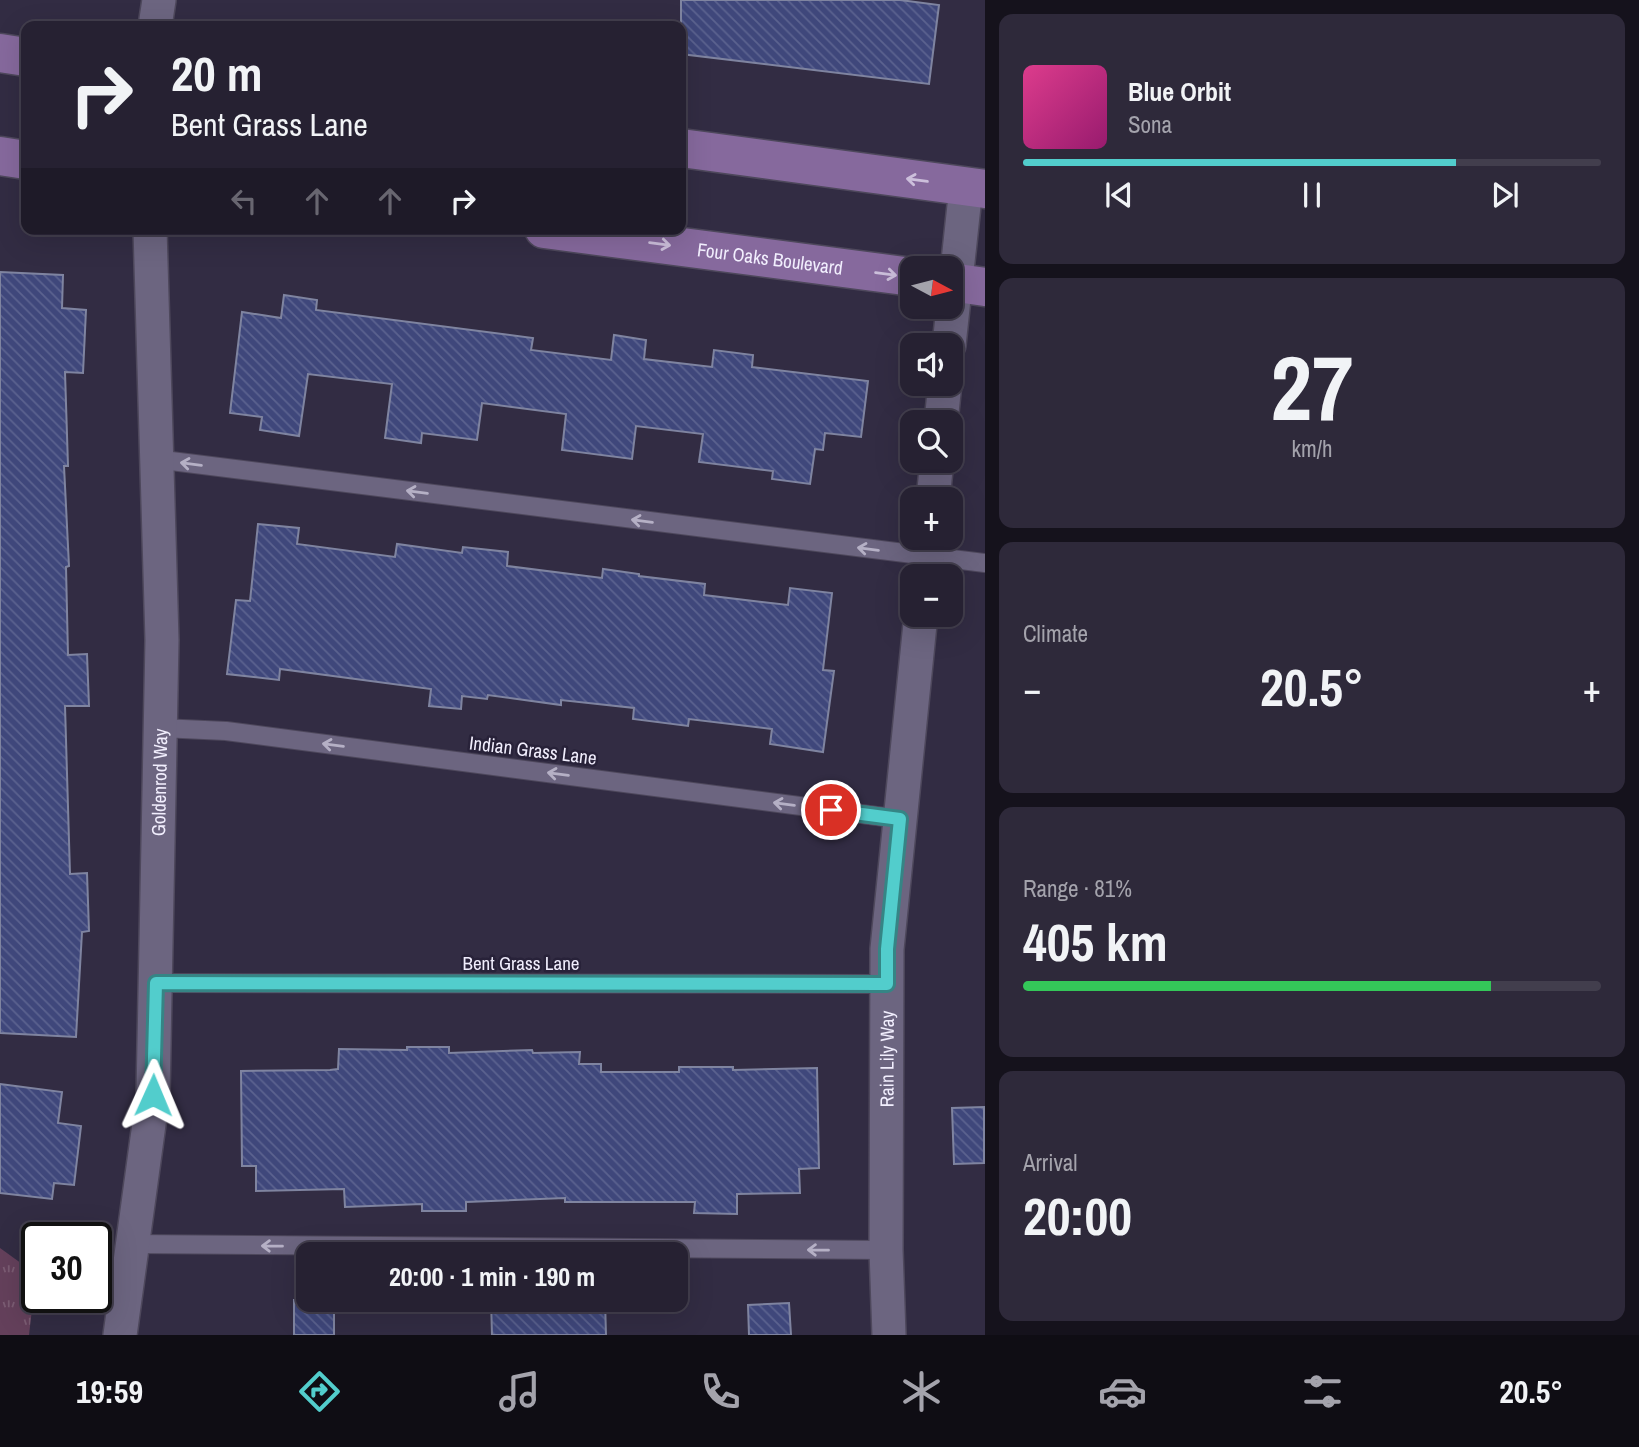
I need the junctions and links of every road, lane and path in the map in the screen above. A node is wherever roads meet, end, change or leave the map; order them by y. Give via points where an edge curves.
1 (159, 0) edge
2 (156, 21) edge
3 (0, 53) edge
4 (21, 56) edge
5 (686, 149) edge
6 (0, 156) edge
7 (21, 159) edge
8 (975, 188) edge
9 (150, 235) edge
10 (590, 235) edge
11 (900, 275) edge
12 (963, 284) edge
13 (155, 459) junction
14 (927, 556) edge
15 (985, 563) edge
16 (920, 627) edge
17 (160, 728) junction
18 (900, 819) junction
19 (156, 983) junction
20 (887, 984) junction
21 (133, 1244) junction
22 (886, 1251) junction
23 (120, 1335) edge
24 (889, 1335) edge

1 - 2 street
3 - 4 street
8 -> 5 street
6 - 7 street
8 - 12 street
9 - 13 street, Goldenrod Way
10 -> 11 street, Four Oaks Boulevard
14 -> 13 lane
13 - 17 street, Goldenrod Way via 162,640
14 - 15 lane
16 - 18 street, Rain Lily Way
18 -> 17 lane, Indian Grass Lane via 226,731
17 - 19 street, Goldenrod Way
18 - 20 street, Rain Lily Way
19 - 20 lane, Bent Grass Lane
19 - 21 street, Goldenrod Way via 153,1095
20 - 22 street, Rain Lily Way
22 -> 21 lane
21 - 23 street, Goldenrod Way
22 - 24 street, Rain Lily Way

